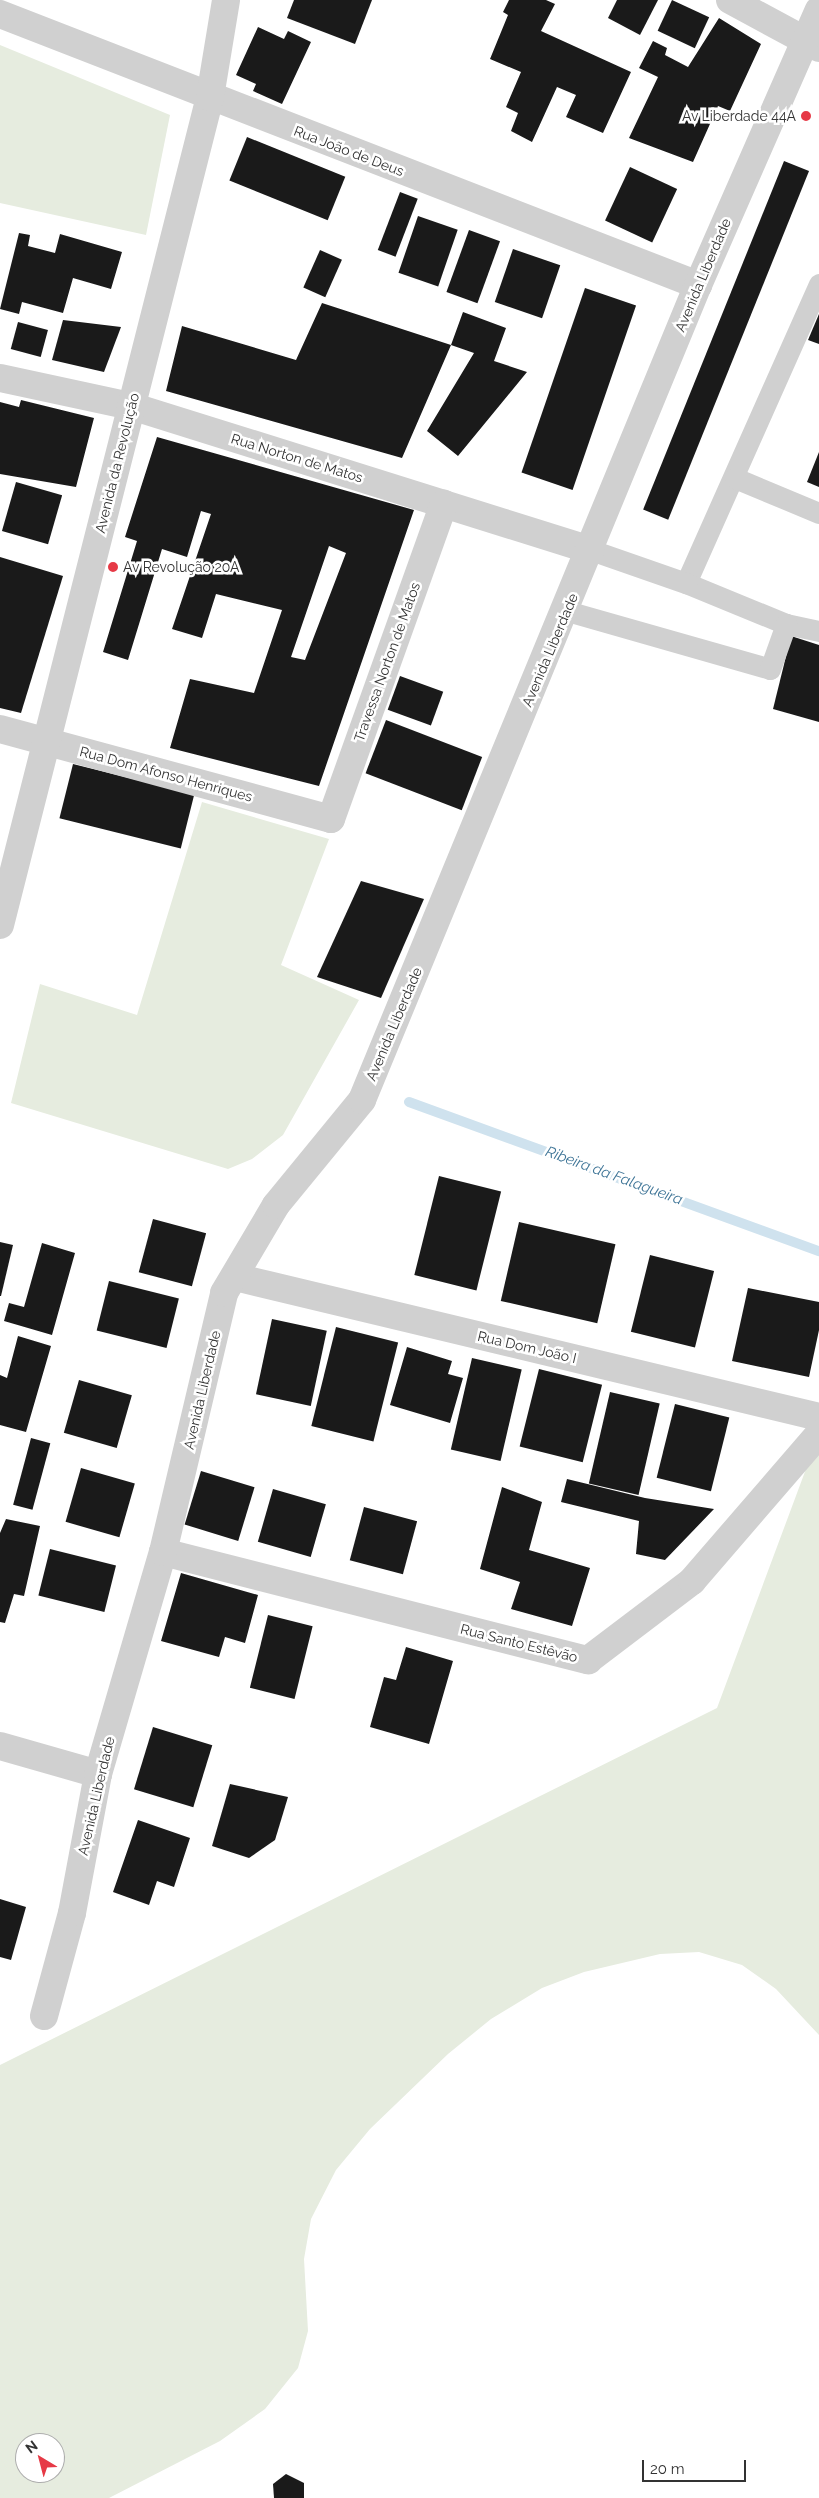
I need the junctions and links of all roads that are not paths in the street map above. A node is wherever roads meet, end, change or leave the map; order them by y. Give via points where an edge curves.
1 (226, 0) edge
2 (730, 0) edge
3 (819, 10) edge
4 (0, 14) edge
5 (812, 44) edge
6 (210, 97) junction
7 (819, 284) edge
8 (698, 285) junction
9 (0, 378) edge
10 (132, 406) junction
11 (735, 478) junction
12 (444, 504) junction
13 (819, 513) edge
14 (591, 550) junction
15 (686, 583) junction
16 (567, 611) junction
17 (786, 624) junction
18 (819, 631) edge
19 (0, 729) edge
20 (45, 741) junction
21 (331, 819) joint
22 (0, 925) edge
23 (235, 1276) junction
24 (819, 1417) edge
25 (819, 1434) edge
26 (164, 1552) junction
27 (0, 1746) edge
28 (98, 1774) junction
29 (44, 2016) dead end

1 - 6 street, Avenida da Revolução
2 - 5 street
3 - 5 street, Avenida Liberdade
4 - 6 street, Rua João de Deus
5 - 8 street, Avenida Liberdade
6 - 8 street, Rua João de Deus
6 - 10 street, Avenida da Revolução
7 - 11 lane
8 - 14 street, Avenida Liberdade
9 - 10 street, Rua Norton de Matos
10 - 12 street, Rua Norton de Matos
10 - 20 street, Avenida da Revolução
11 - 13 lane
11 - 15 lane
12 - 14 street, Rua Norton de Matos
12 - 21 street, Travessa Norton de Matos
14 - 15 lane
14 - 16 street, Avenida Liberdade
15 - 17 lane
16 - 17 lane via 770,669
16 - 23 street, Avenida Liberdade via 362,1100 276,1205
17 - 18 lane
19 - 20 street, Rua Dom Afonso Henriques
20 - 21 street, Rua Dom Afonso Henriques
20 - 22 street, Avenida da Revolução
23 - 24 street, Rua Dom João I
23 - 26 street, Avenida Liberdade via 224,1293
25 - 26 street, Rua Santo Estêvão via 692,1582 588,1660
26 - 28 street, Avenida Liberdade
27 - 28 street
28 - 29 street, Avenida Liberdade via 72,1913

